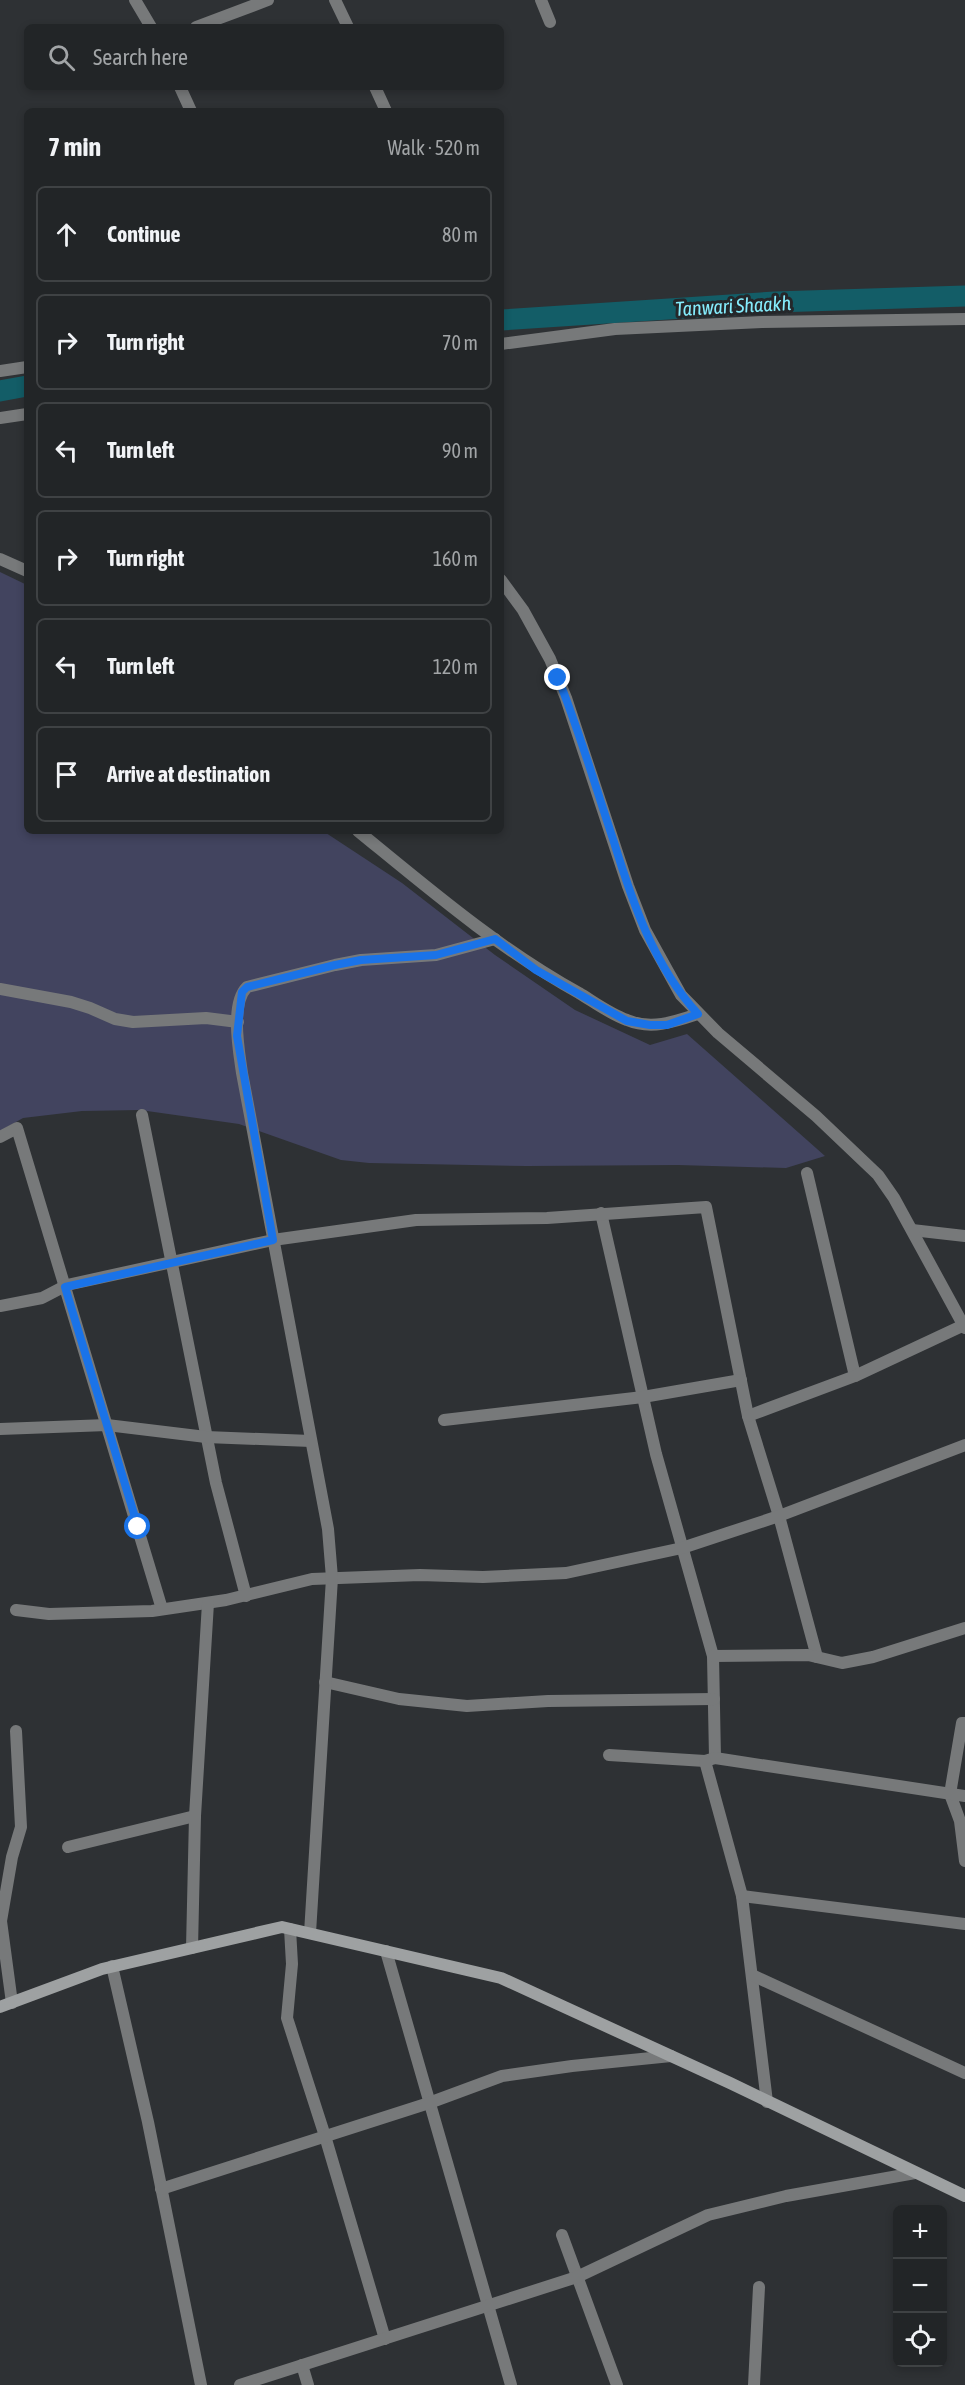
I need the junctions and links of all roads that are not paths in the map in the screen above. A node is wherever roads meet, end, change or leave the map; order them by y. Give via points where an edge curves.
1 (135, 0) edge
2 (268, 0) edge
3 (335, 0) edge
4 (541, 0) edge
5 (550, 22) dead end
6 (149, 24) edge
7 (204, 24) edge
8 (347, 24) edge
9 (182, 90) edge
10 (376, 90) edge
11 (190, 108) edge
12 (385, 108) edge
13 (965, 319) edge
14 (504, 344) edge
15 (24, 367) edge
16 (0, 371) edge
17 (24, 414) edge
18 (0, 418) edge
19 (0, 559) edge
20 (24, 570) edge
21 (504, 584) edge
22 (362, 834) edge
23 (495, 939) junction
24 (0, 989) edge
25 (698, 1014) junction
26 (238, 1022) junction
27 (142, 1115) dead end
28 (0, 1137) edge
29 (807, 1173) dead end
30 (601, 1213) junction
31 (912, 1230) junction
32 (965, 1236) edge
33 (273, 1240) junction
34 (171, 1263) junction
35 (65, 1287) junction
36 (0, 1306) edge
37 (964, 1327) edge
38 (855, 1376) junction
39 (741, 1380) junction
40 (643, 1397) junction
41 (748, 1416) junction
42 (444, 1420) dead end
43 (107, 1425) junction
44 (0, 1429) edge
45 (206, 1437) junction
46 (311, 1441) junction
47 (965, 1445) edge
48 (779, 1516) junction
49 (682, 1548) junction
50 (332, 1578) junction
51 (246, 1596) junction
52 (208, 1603) junction
53 (162, 1609) junction
54 (16, 1610) dead end
55 (965, 1628) edge
56 (713, 1656) junction
57 (818, 1657) junction
58 (326, 1682) junction
59 (714, 1699) junction
60 (965, 1723) edge
61 (16, 1731) dead end
62 (609, 1755) dead end
63 (710, 1760) junction
64 (950, 1794) junction
65 (965, 1796) edge
66 (195, 1816) junction
67 (68, 1847) dead end
68 (965, 1861) edge
69 (742, 1896) junction
70 (965, 1924) edge
71 (290, 1929) junction
72 (310, 1933) junction
73 (192, 1948) junction
74 (386, 1951) junction
75 (112, 1966) junction
76 (752, 1975) junction
77 (12, 2003) junction
78 (0, 2007) edge
79 (670, 2056) junction
80 (965, 2073) edge
81 (767, 2102) junction
82 (429, 2103) junction
83 (326, 2136) junction
84 (915, 2173) junction
85 (161, 2189) junction
86 (965, 2196) edge
87 (562, 2235) dead end
88 (578, 2277) junction
89 (759, 2286) dead end
90 (486, 2306) junction
91 (385, 2338) junction
92 (302, 2365) junction
93 (201, 2385) edge
94 (240, 2385) edge
95 (308, 2385) edge
96 (511, 2385) edge
97 (616, 2385) edge
98 (754, 2385) edge

1 - 6 street
2 - 7 street
3 - 8 street
4 - 5 street
9 - 11 street
10 - 12 street
13 - 14 street via 615,329
15 - 16 street
17 - 18 street
19 - 20 street
21 - 25 street via 523,610 562,688 645,930 681,996
22 - 23 street
23 - 25 street via 536,970 627,1021 667,1025
23 - 26 street via 436,955 335,965 247,987 242,992
24 - 26 street via 71,1002 133,1022 206,1018
25 - 31 street via 878,1175
26 - 33 street via 242,1073
27 - 34 street
28 - 35 street via 17,1128
29 - 38 street
30 - 33 street via 416,1220
30 - 39 street via 706,1207
30 - 40 street
31 - 32 street
31 - 37 street
33 - 34 street
33 - 46 street
34 - 35 street
34 - 45 street
35 - 36 street via 42,1298
35 - 43 street
37 - 38 street
38 - 41 street
39 - 40 street
39 - 41 street
40 - 42 street
40 - 49 street
41 - 48 street
43 - 44 street
43 - 45 street
43 - 53 street
45 - 46 street
45 - 51 street
46 - 50 street via 328,1529
47 - 48 street
48 - 49 street
48 - 57 street
49 - 50 street via 566,1573
49 - 56 street
50 - 51 street via 312,1579
50 - 58 street
51 - 52 street
52 - 53 street
52 - 66 street
53 - 54 street via 49,1614
55 - 57 street via 873,1657 842,1663
56 - 57 street
56 - 59 street
58 - 59 street via 399,1700 467,1706
58 - 72 street
59 - 63 street
60 - 64 street
61 - 77 street via 21,1827 1,1921
62 - 63 street
63 - 64 street
63 - 69 street
64 - 65 street
64 - 68 street via 960,1821
66 - 67 street
66 - 73 street
69 - 70 street
69 - 76 street
71 - 72 main road
71 - 73 main road via 282,1927
71 - 83 street via 292,1964 287,2019
72 - 74 main road
73 - 75 main road
74 - 79 main road via 501,1978
74 - 82 street
75 - 77 main road
75 - 85 street
76 - 80 street
76 - 81 street
77 - 78 main road
79 - 81 main road
79 - 82 street via 501,2076
81 - 84 main road
82 - 83 street
82 - 90 street
83 - 85 street
83 - 91 street
84 - 86 main road
84 - 88 street via 786,2196 708,2215
85 - 93 street
87 - 88 street
88 - 90 street
88 - 97 street
89 - 98 street
90 - 91 street
90 - 96 street
91 - 92 street
92 - 94 street
92 - 95 street

